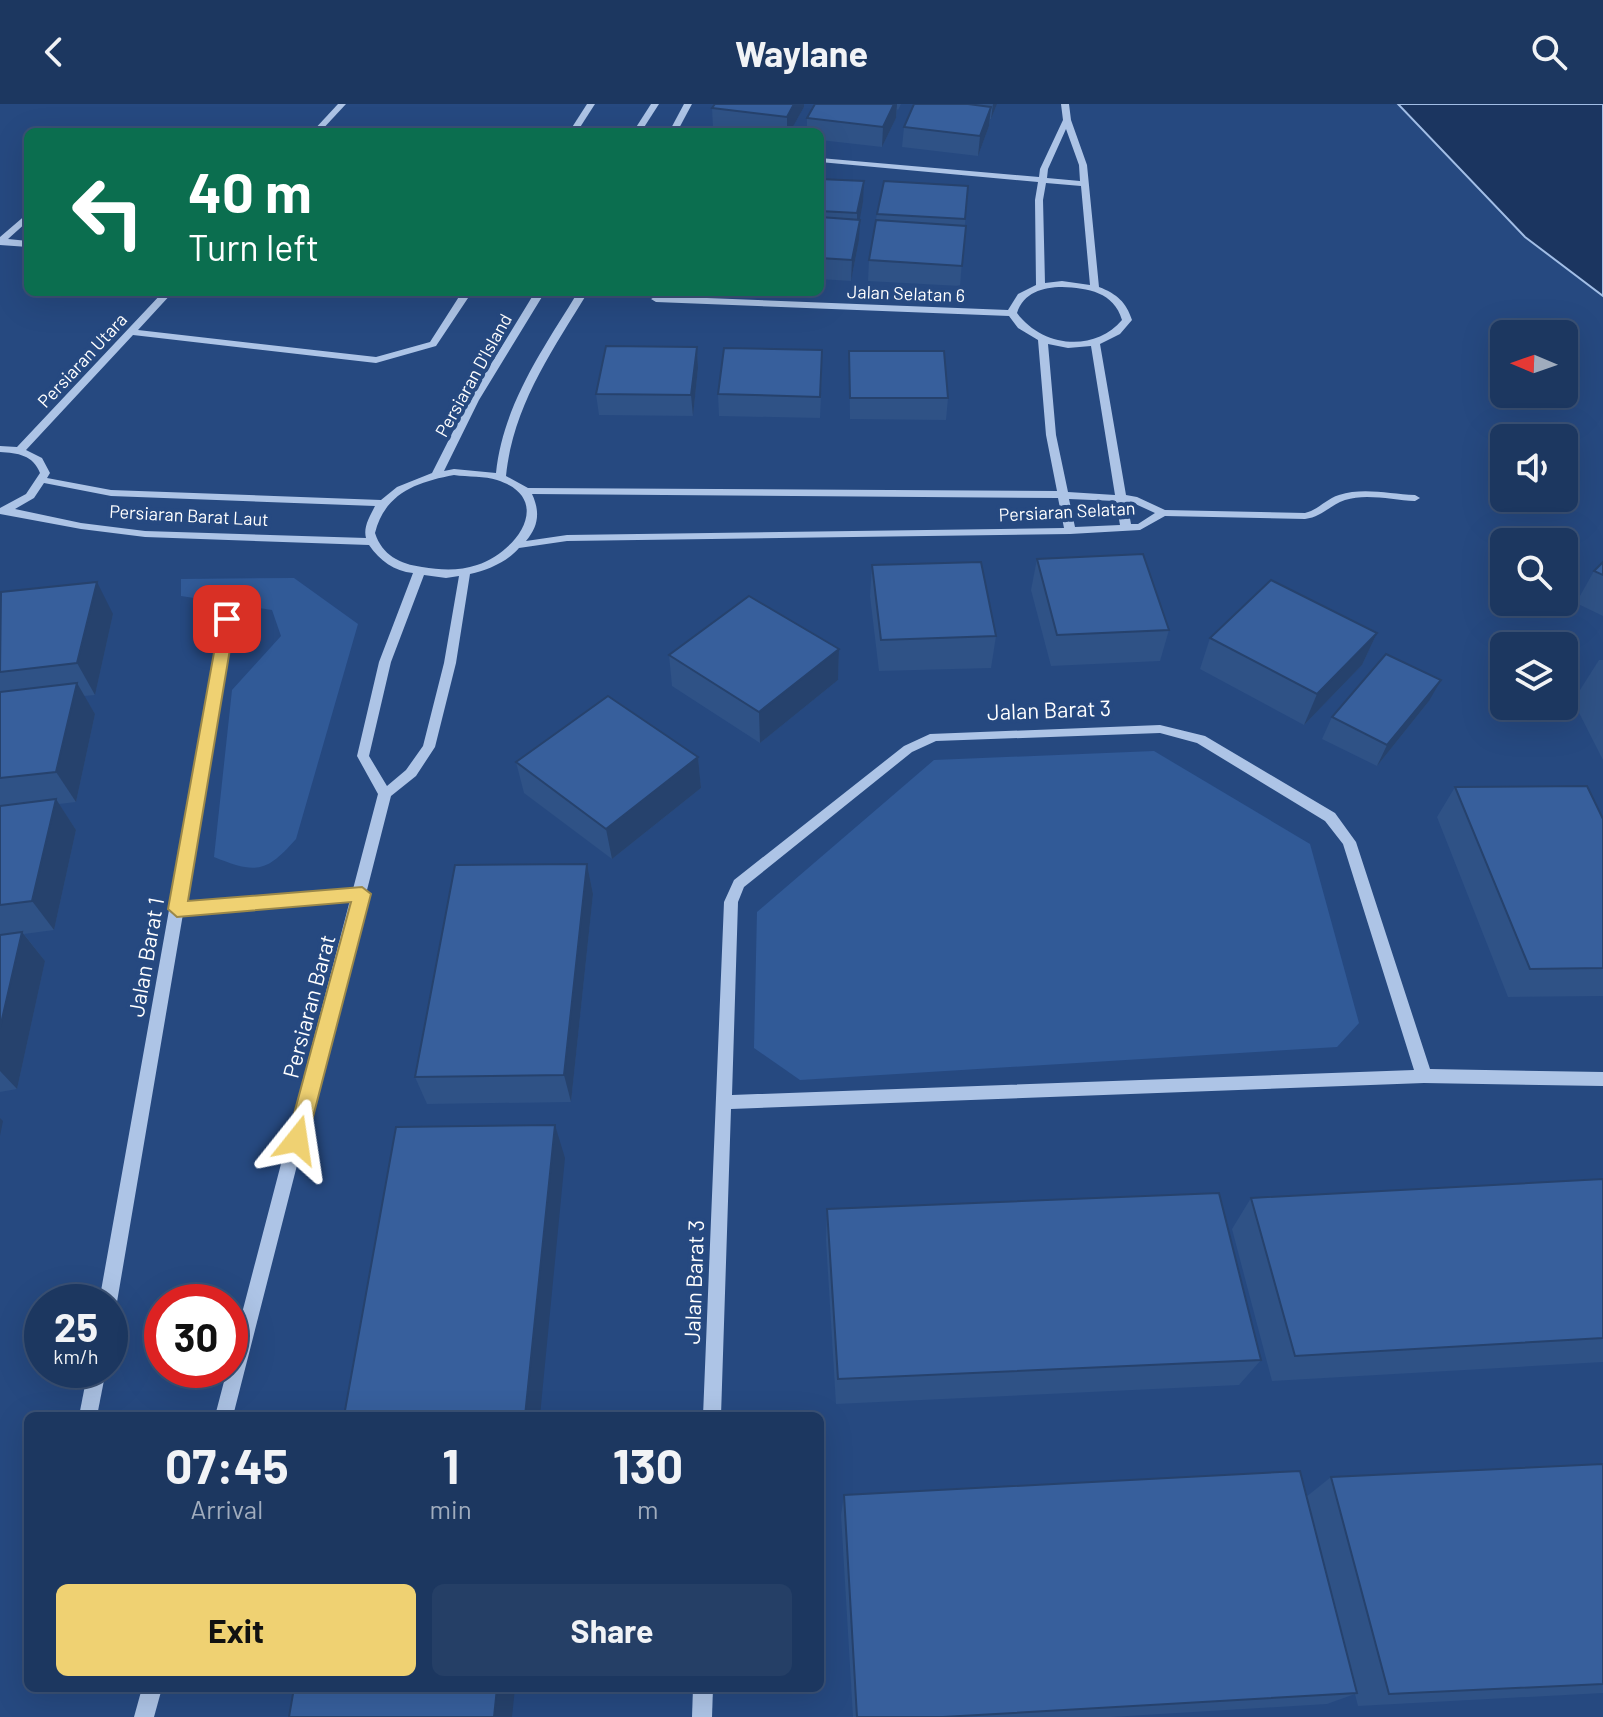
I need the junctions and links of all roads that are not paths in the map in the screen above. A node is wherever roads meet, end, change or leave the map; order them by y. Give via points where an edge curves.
1 (342, 104) edge
2 (591, 104) edge
3 (655, 104) edge
4 (688, 104) edge
5 (1065, 104) edge
6 (1067, 120) junction
7 (320, 128) edge
8 (576, 128) edge
9 (640, 128) edge
10 (675, 128) edge
11 (824, 160) edge
12 (1042, 181) junction
13 (1084, 184) junction
14 (24, 220) edge
15 (1, 242) edge
16 (24, 244) edge
17 (1041, 287) junction
18 (1095, 288) junction
19 (164, 296) edge
20 (464, 296) edge
21 (538, 296) edge
22 (581, 296) edge
23 (656, 299) dead end
24 (1012, 313) junction
25 (130, 332) junction
26 (1043, 339) junction
27 (1095, 343) junction
28 (0, 449) edge
29 (20, 450) junction
30 (437, 475) junction
31 (501, 477) junction
32 (43, 480) junction
33 (525, 491) junction
34 (1062, 496) junction
35 (1415, 498) dead end
36 (1121, 499) junction
37 (382, 503) junction
38 (3, 511) edge
39 (1163, 513) junction
40 (1126, 528) junction
41 (1070, 531) junction
42 (372, 542) junction
43 (521, 545) junction
44 (465, 572) junction
45 (419, 573) junction
46 (227, 619) dead end
47 (385, 794) junction
48 (362, 894) junction
49 (177, 909) junction
50 (1424, 1076) junction
51 (1603, 1079) edge
52 (724, 1102) junction
53 (111, 1284) edge
54 (93, 1388) edge
55 (89, 1412) edge
56 (225, 1412) edge
57 (712, 1412) edge
58 (151, 1692) edge
59 (703, 1692) edge
60 (144, 1717) edge
61 (702, 1717) edge

1 - 7 street
2 - 8 street
3 - 9 street
4 - 10 street
5 - 6 street
6 - 12 street
6 - 13 street
11 - 12 street
12 - 13 street
12 - 17 street
13 - 18 street
14 - 15 street
15 - 16 street
17 - 18 street
17 - 24 street via 1022,294
18 - 27 street via 1118,301 1127,320 1111,338
19 - 25 street, Persiaran Utara
20 - 25 street via 433,344 376,360
21 - 30 street, Persiaran D'Island via 474,400
22 - 31 street via 520,402 502,455
23 - 24 street, Jalan Selatan 6
24 - 26 street via 1027,332
25 - 29 street, Persiaran Utara
26 - 27 street
26 - 34 street
27 - 36 street
28 - 29 street
29 - 32 street via 42,463
30 - 31 street via 470,472
30 - 37 street
31 - 33 street
32 - 37 street, Persiaran Barat Laut via 111,493
32 - 38 street via 30,496
33 - 34 street, Persiaran Selatan
33 - 43 street via 535,517
34 - 36 street, Persiaran Selatan
34 - 41 street
35 - 39 street via 1348,497 1319,515 1305,516
36 - 39 street, Persiaran Selatan
36 - 40 street
37 - 42 street via 371,523
38 - 42 street, Persiaran Barat Laut via 145,534
39 - 40 street, Persiaran Selatan via 1140,527
40 - 41 street, Persiaran Selatan
41 - 43 street, Persiaran Selatan via 567,538
42 - 45 street via 382,556
43 - 44 street via 487,566
44 - 45 street
44 - 47 street via 429,747 411,773
45 - 47 street via 385,662 363,756
46 - 49 street, Jalan Barat 1
47 - 48 street, Persiaran Barat
48 - 49 street
48 - 56 street, Persiaran Barat
49 - 53 street, Jalan Barat 1
50 - 51 street
50 - 52 street
50 - 52 street, Jalan Barat 3 via 1349,842 1330,817 1201,739 1160,729 949,736 908,749 739,884 731,902
52 - 57 street, Jalan Barat 3
54 - 55 street
58 - 60 street
59 - 61 street

